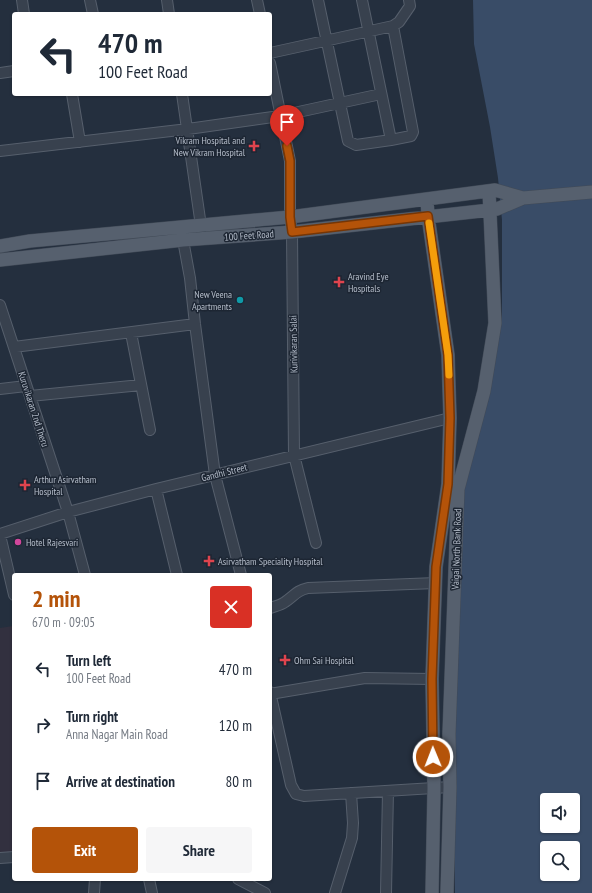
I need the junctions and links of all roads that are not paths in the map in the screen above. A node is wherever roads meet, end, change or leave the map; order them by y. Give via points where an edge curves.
1 (22, 0) edge
2 (90, 0) edge
3 (167, 0) edge
4 (257, 0) edge
5 (318, 0) edge
6 (362, 0) edge
7 (409, 0) edge
8 (24, 12) edge
9 (93, 12) edge
10 (169, 12) edge
11 (260, 12) edge
12 (394, 26) junction
13 (368, 31) junction
14 (326, 40) junction
15 (272, 53) edge
16 (12, 71) edge
17 (0, 73) edge
18 (272, 74) edge
19 (381, 94) junction
20 (72, 96) edge
21 (182, 96) edge
22 (339, 104) junction
23 (280, 116) junction
24 (188, 129) junction
25 (391, 140) junction
26 (80, 142) junction
27 (0, 151) edge
28 (492, 190) junction
29 (592, 192) edge
30 (523, 198) junction
31 (426, 199) junction
32 (494, 210) junction
33 (428, 216) junction
34 (290, 217) junction
35 (201, 226) junction
36 (292, 232) junction
37 (184, 234) junction
38 (201, 239) junction
39 (0, 246) edge
40 (0, 260) edge
41 (0, 305) edge
42 (195, 324) junction
43 (131, 333) junction
44 (14, 347) junction
45 (141, 385) junction
46 (26, 386) junction
47 (0, 389) edge
48 (30, 396) junction
49 (450, 418) junction
50 (150, 430) dead end
51 (294, 455) junction
52 (215, 474) junction
53 (156, 489) junction
54 (68, 512) junction
55 (0, 535) edge
56 (316, 543) dead end
57 (84, 573) edge
58 (177, 573) edge
59 (240, 573) edge
60 (436, 583) junction
61 (12, 586) edge
62 (272, 608) edge
63 (432, 679) junction
64 (272, 693) edge
65 (272, 702) edge
66 (281, 744) junction
67 (272, 745) edge
68 (450, 787) junction
69 (434, 788) junction
70 (388, 791) junction
71 (351, 793) junction
72 (12, 857) edge
73 (0, 858) edge
74 (96, 881) edge
75 (149, 881) edge
76 (242, 881) edge
77 (94, 893) edge
78 (152, 893) edge
79 (265, 893) edge
80 (335, 893) edge
81 (386, 893) edge
82 (432, 893) edge
83 (447, 893) edge

1 - 8 street
2 - 9 street
3 - 10 street
4 - 11 street
5 - 14 street
6 - 13 street
7 - 12 street via 410,6
12 - 13 street
12 - 25 street via 413,132 411,136
13 - 14 street
13 - 19 street
14 - 15 street
14 - 22 street
16 - 17 street
18 - 23 street, Kurivikaran Salai
19 - 22 street
19 - 25 street
20 - 26 street
21 - 24 street
22 - 23 street
22 - 25 street via 348,142 356,145
23 - 24 street
23 - 34 street, Kurivikaran Salai via 290,161
24 - 26 street
24 - 35 street
26 - 27 street
28 - 30 main road
28 - 31 main road, 100 Feet Road
28 - 32 main road, Vaigai North Bank Road
29 - 30 main road
30 - 32 main road, 100 Feet Road
31 - 33 main road, Vaigai North Bank Road
31 - 34 main road, 100 Feet Road
32 - 33 main road, 100 Feet Road
32 - 68 main road, Vaigai North Bank Road via 495,323 484,392 458,489 449,726
33 - 36 main road, 100 Feet Road
33 - 49 main road, Vaigai North Bank Road via 448,355
34 - 35 main road, 100 Feet Road
34 - 36 street, Kurivikaran Salai
35 - 37 main road, 100 Feet Road
35 - 38 street
36 - 38 main road, 100 Feet Road
36 - 51 street, Kurivikaran Salai
37 - 38 main road, 100 Feet Road
37 - 39 main road, 100 Feet Road via 30,241
37 - 40 main road, 100 Feet Road
37 - 42 street
41 - 44 street, Kuruvikaran 2nd Theru
42 - 43 street
42 - 52 street
43 - 44 street
43 - 45 street
44 - 46 street, Kuruvikaran 2nd Theru
45 - 48 street
45 - 50 street
46 - 47 street
46 - 48 street, Kuruvikaran 2nd Theru
48 - 54 street, Kuruvikaran 2nd Theru
49 - 51 street, Gandhi Street
49 - 60 main road, Vaigai North Bank Road via 448,484
51 - 52 street, Gandhi Street
51 - 56 street, Kurivikaran Salai
52 - 53 street, Gandhi Street
52 - 59 street
53 - 54 street, Gandhi Street
53 - 58 street
54 - 55 street, Gandhi Street
54 - 57 street, Kuruvikaran 2nd Theru
55 - 61 street
60 - 62 street via 308,588 300,590 279,606
60 - 63 main road, Vaigai North Bank Road
63 - 64 street via 365,678
63 - 69 main road, Vaigai North Bank Road
65 - 66 street
66 - 67 street
66 - 71 street via 291,785 296,794 304,796
68 - 69 street
68 - 83 main road, Vaigai North Bank Road
69 - 70 street
69 - 82 main road, Vaigai North Bank Road
70 - 71 street
70 - 81 street
71 - 80 street via 352,838
72 - 73 street
74 - 77 street
75 - 78 street
76 - 79 street

